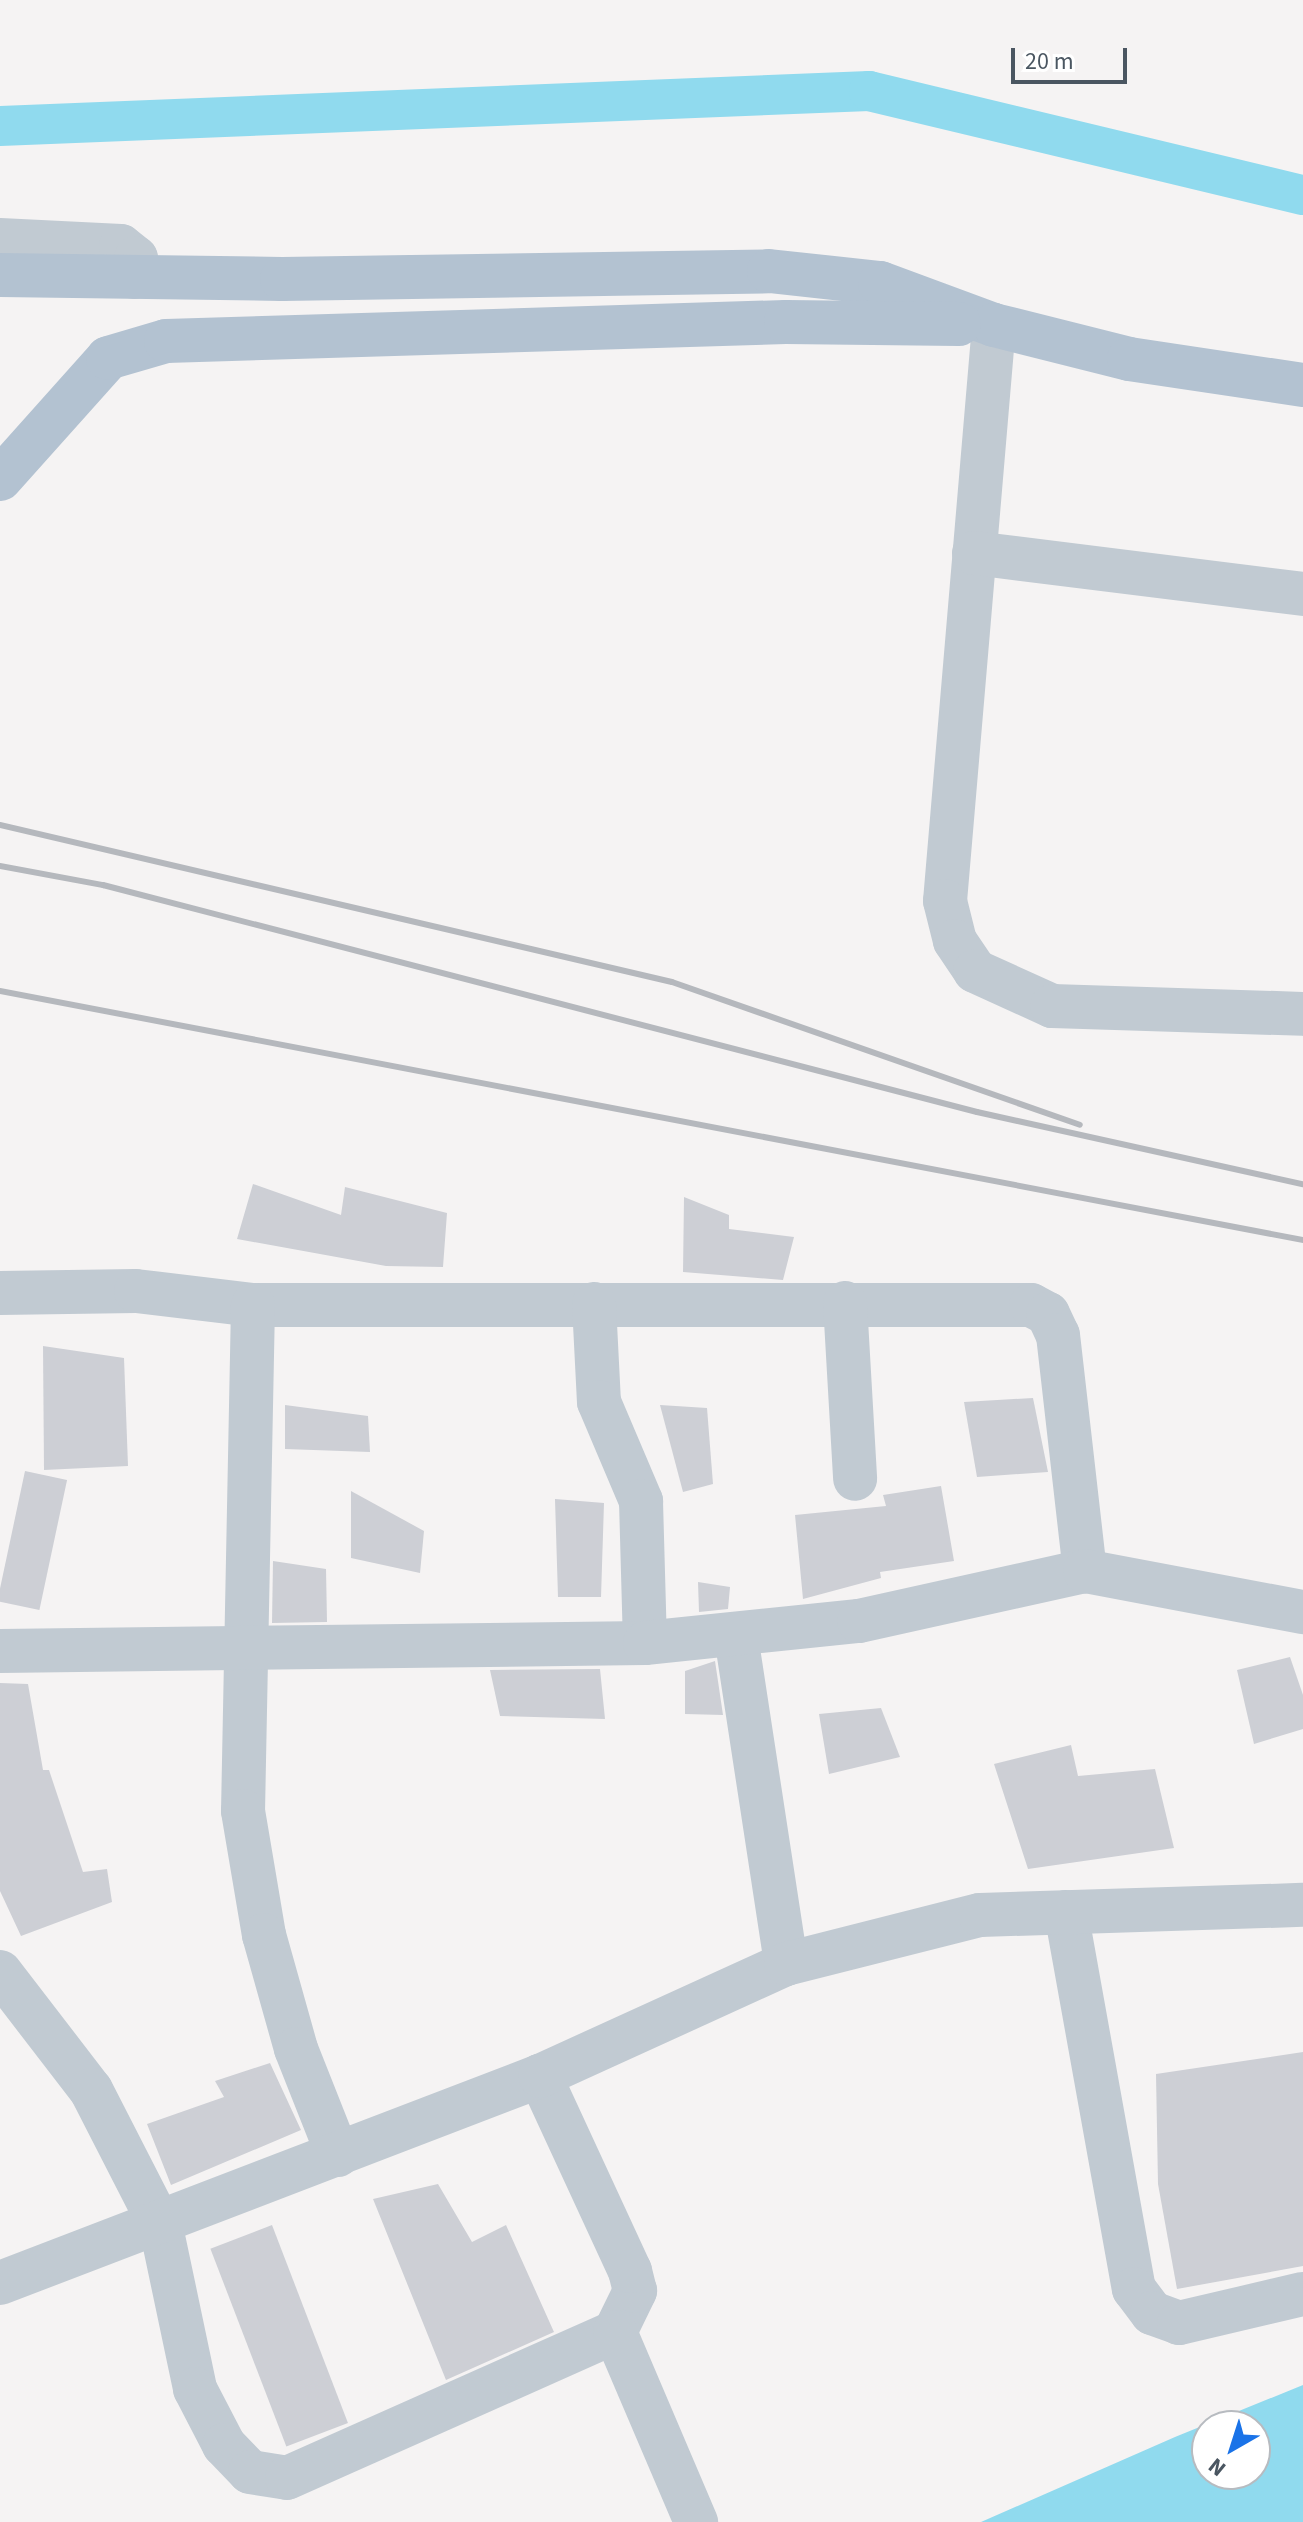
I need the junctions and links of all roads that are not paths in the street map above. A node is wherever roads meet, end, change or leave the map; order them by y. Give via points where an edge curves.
1 (2, 263) edge
2 (994, 325) junction
3 (1303, 385) edge
4 (0, 479) edge
5 (974, 553) junction
6 (1303, 594) edge
7 (1303, 1014) edge
8 (0, 1293) edge
9 (845, 1303) junction
10 (594, 1304) junction
11 (253, 1305) junction
12 (855, 1479) dead end
13 (1085, 1571) junction
14 (1303, 1612) edge
15 (736, 1636) junction
16 (645, 1643) junction
17 (246, 1646) junction
18 (0, 1651) edge
19 (1303, 1905) edge
20 (1066, 1912) junction
21 (786, 1964) junction
22 (0, 1972) edge
23 (540, 2076) junction
24 (338, 2155) junction
25 (161, 2227) junction
26 (0, 2283) edge
27 (1303, 2294) edge
28 (615, 2332) junction
29 (696, 2522) edge

1 - 2 main road via 134,277 769,271 880,283
2 - 3 main road via 1129,359
2 - 4 main road via 786,322 166,341 108,358
2 - 5 street
5 - 6 street
5 - 7 street via 945,901 955,941 975,971 1052,1006
8 - 11 street via 136,1291
9 - 10 street
9 - 12 street
9 - 13 street via 1014,1301 1048,1314 1058,1335
10 - 11 street
10 - 16 street via 601,1410 641,1501
11 - 17 street
13 - 14 street
13 - 15 street via 859,1621
15 - 16 street
15 - 21 street
16 - 17 street
17 - 18 street
17 - 24 street via 243,1811 264,1935 296,2049
19 - 20 street
20 - 21 street via 980,1915
20 - 27 street via 1134,2289 1152,2313 1179,2323
21 - 23 street
22 - 25 street via 91,2090
23 - 24 street
23 - 28 street via 630,2271 635,2291
24 - 25 street
25 - 26 street
25 - 28 street via 195,2389 224,2445 250,2472 287,2478
28 - 29 street

